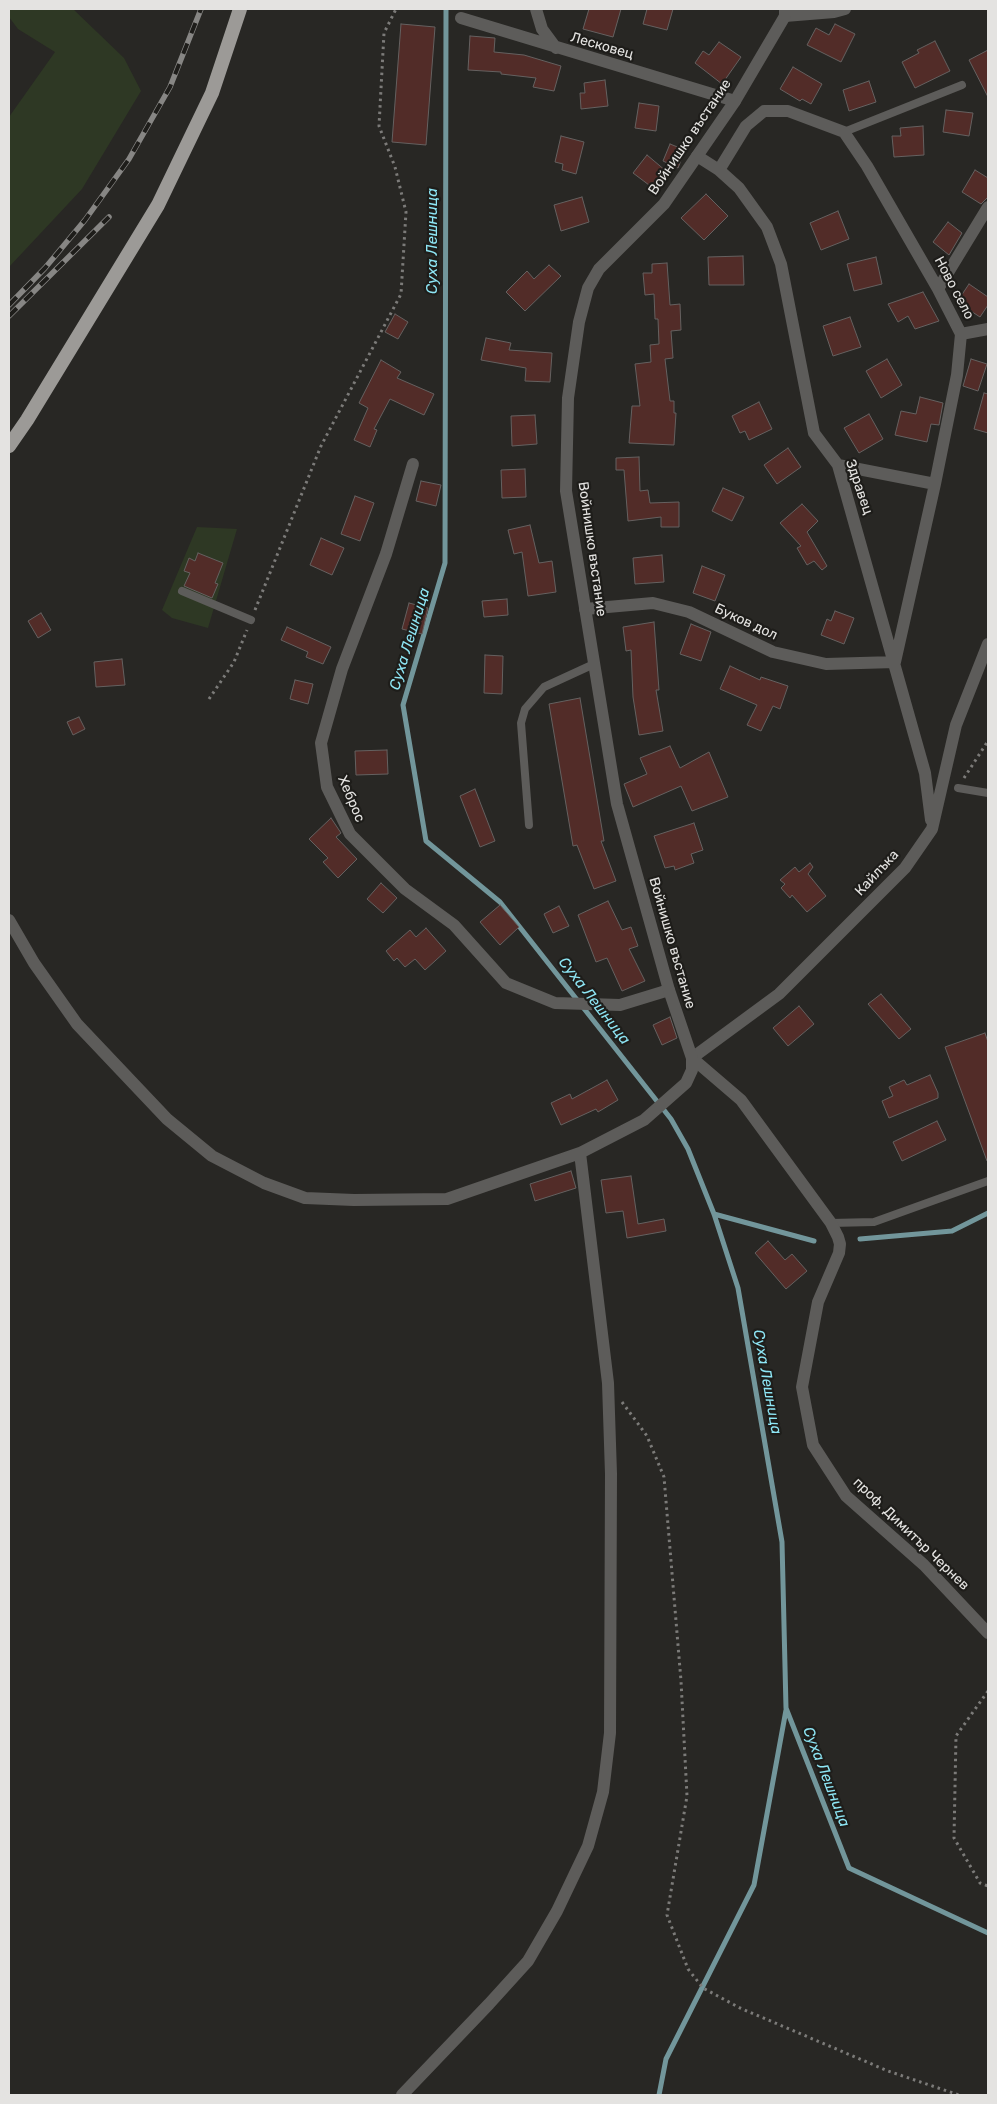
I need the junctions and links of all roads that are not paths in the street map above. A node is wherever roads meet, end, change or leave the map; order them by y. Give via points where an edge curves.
1 (240, 9) edge
2 (536, 9) edge
3 (845, 9) edge
4 (785, 12) edge
5 (461, 18) dead end
6 (556, 48) junction
7 (962, 85) dead end
8 (735, 101) junction
9 (844, 132) junction
10 (698, 156) junction
11 (719, 170) junction
12 (988, 207) edge
13 (938, 289) junction
14 (988, 330) edge
15 (962, 334) junction
16 (9, 446) edge
17 (413, 464) dead end
18 (838, 465) junction
19 (935, 484) junction
20 (182, 591) dead end
21 (586, 609) junction
22 (251, 620) road end
23 (988, 644) edge
24 (895, 662) junction
25 (594, 664) junction
26 (958, 788) dead end
27 (988, 794) edge
28 (529, 825) dead end
29 (932, 830) junction
30 (9, 920) edge
31 (669, 990) junction
32 (692, 1058) junction
33 (580, 1153) junction
34 (988, 1181) edge
35 (831, 1223) junction
36 (988, 1633) edge
37 (402, 2095) edge

1 - 16 highway via 212,93 158,205
2 - 6 street via 542,28
3 - 4 street
4 - 8 street, Войнишко въстание
5 - 6 street, Лесковец
6 - 8 street, Лесковец
7 - 9 lane
8 - 10 street, Войнишко въстание
9 - 11 street via 788,111 764,111 746,126
9 - 13 street, Ново село
10 - 11 street, Здравец
10 - 21 street, Войнишко въстание via 664,204 599,269 582,305 568,398 566,491
11 - 18 street, Здравец via 739,188 767,227 781,264 814,433
12 - 13 street
13 - 15 street, Ново село
14 - 15 street
15 - 19 street, Ново село
17 - 31 street, Хеброс via 386,554 342,669 321,743 327,787 350,834 405,888 454,925 506,983 555,1003 620,1005
18 - 19 street
18 - 24 street, Здравец
19 - 24 street, Ново село
20 - 22 lane
21 - 24 street, Буков дол via 653,603 689,612 773,652 826,664
21 - 25 street, Войнишко въстание
23 - 29 street, Кайлъка via 956,725
24 - 29 street, Здравец via 925,773
25 - 28 lane via 544,687 525,709 521,723
25 - 31 street, Войнишко въстание via 617,804
26 - 27 lane
29 - 32 street, Кайлъка via 905,868 779,994
30 - 33 street via 34,964 77,1024 166,1119 212,1156 264,1183 305,1198 447,1199
31 - 32 street, Войнишко въстание
32 - 33 street via 692,1070 686,1083 654,1113
32 - 35 street via 741,1100
33 - 37 street via 608,1383 610,1733 603,1792 588,1846 557,1911 528,1961
34 - 35 lane via 874,1222
35 - 36 street, проф. Димитър Чернев via 840,1244 839,1253 818,1302 802,1388 813,1445 846,1496 924,1565

